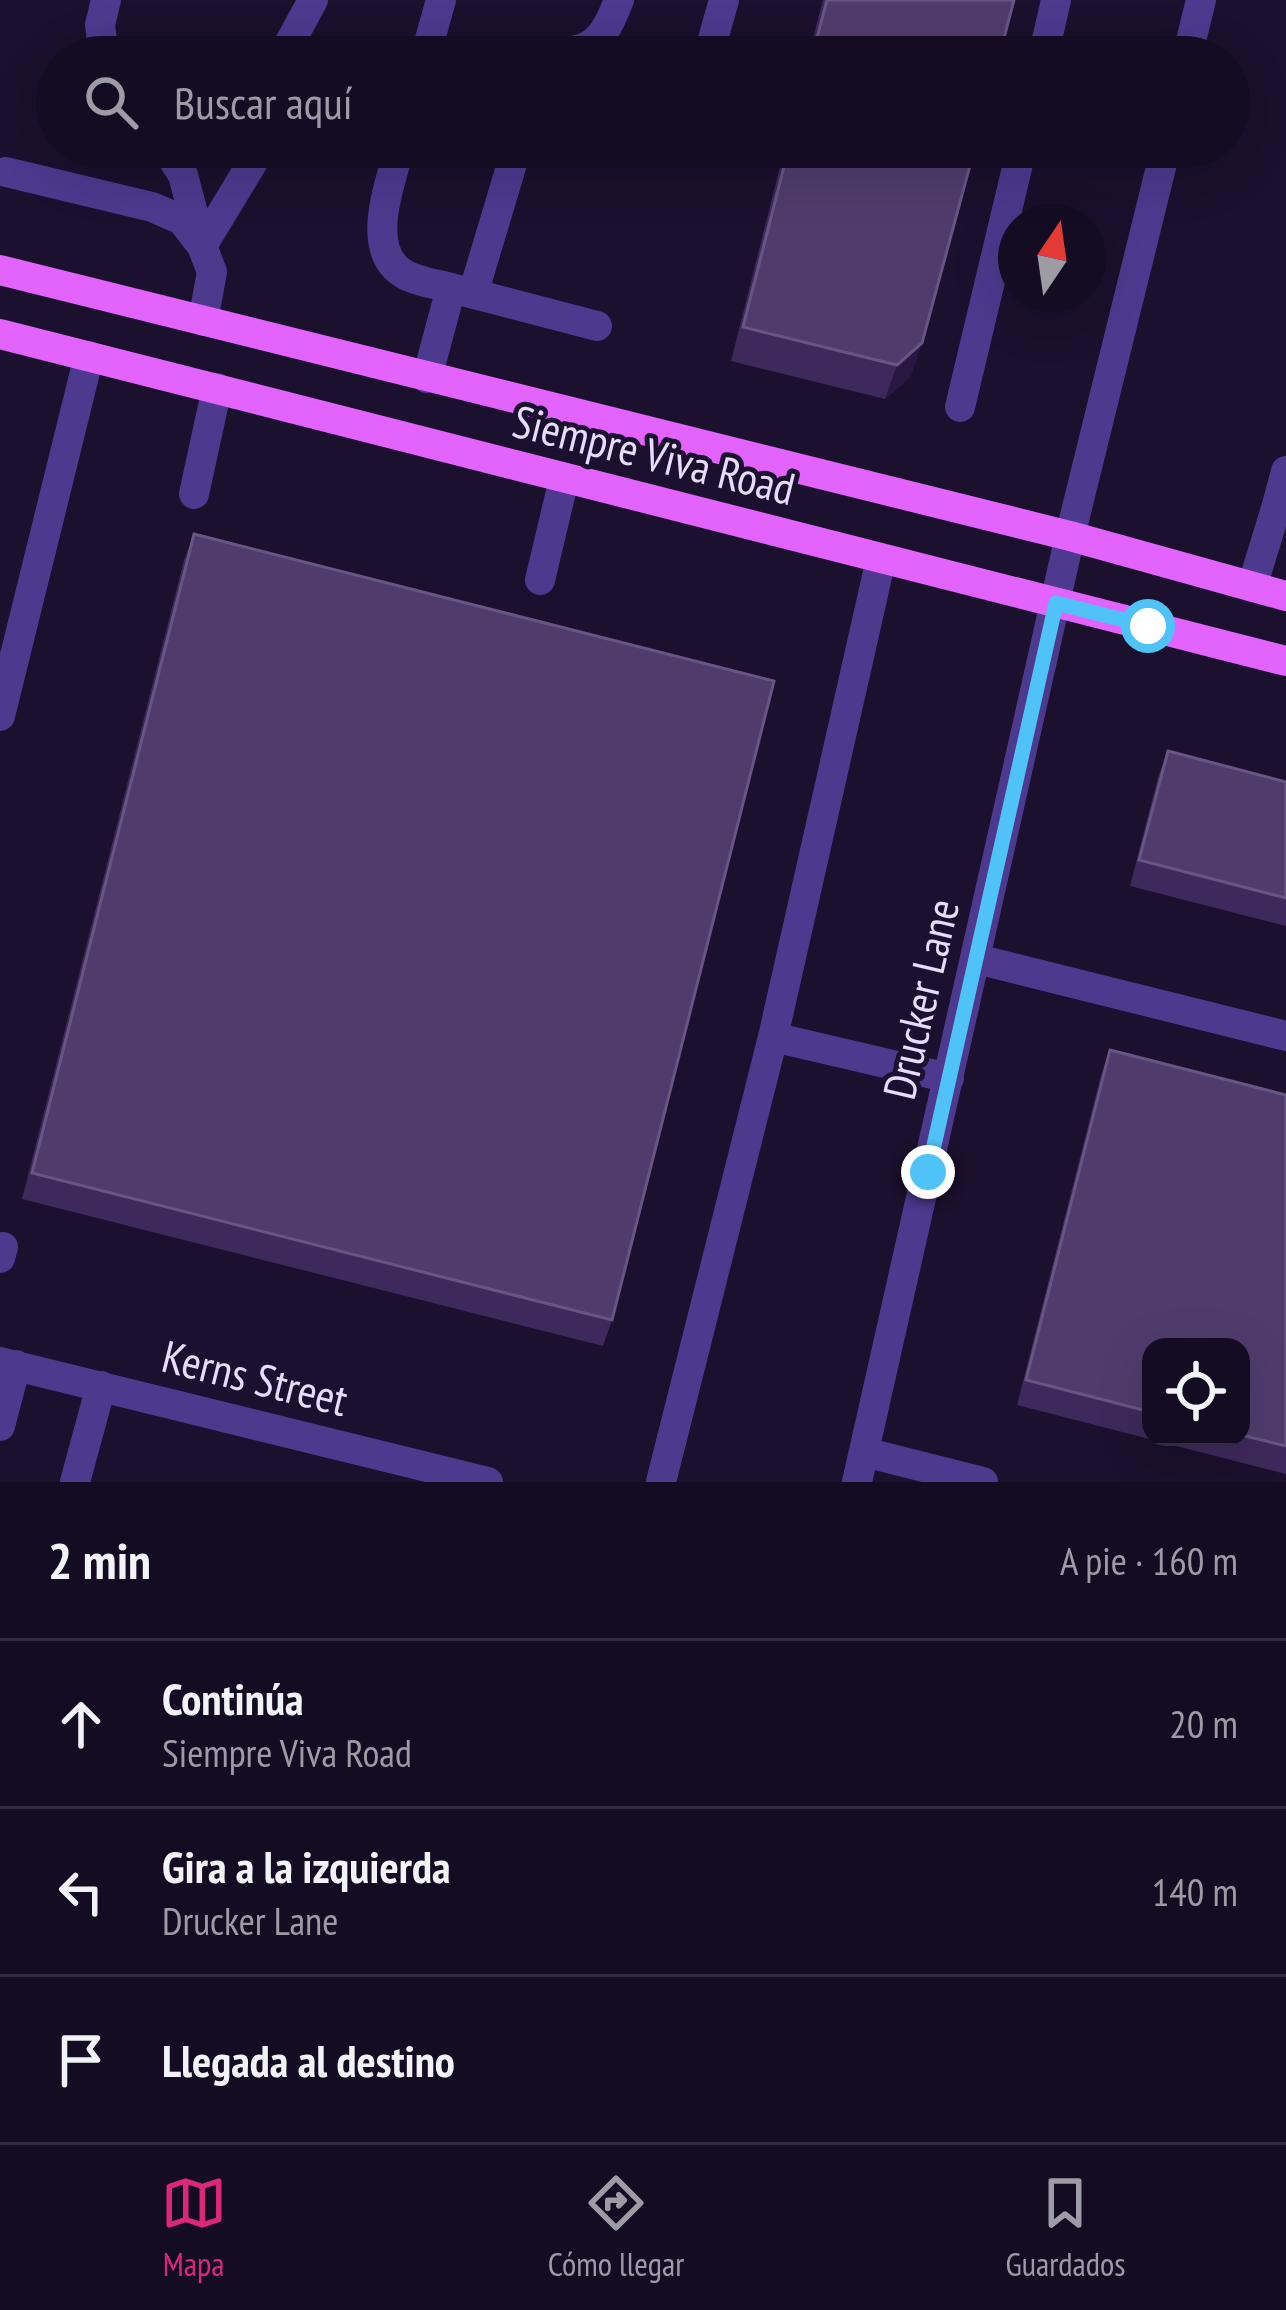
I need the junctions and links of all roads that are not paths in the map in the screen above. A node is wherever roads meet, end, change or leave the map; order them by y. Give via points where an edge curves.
1 (106, 0) edge
2 (313, 0) edge
3 (441, 0) edge
4 (620, 0) edge
5 (724, 0) edge
6 (1056, 0) edge
7 (1201, 0) edge
8 (101, 36) edge
9 (293, 36) edge
10 (431, 36) edge
11 (600, 36) edge
12 (714, 36) edge
13 (1048, 36) edge
14 (1192, 36) edge
15 (178, 168) edge
16 (249, 168) edge
17 (396, 168) edge
18 (509, 168) edge
19 (1017, 168) edge
20 (1161, 168) edge
21 (6, 172) dead end
22 (202, 246) junction
23 (0, 270) edge
24 (462, 291) junction
25 (203, 321) junction
26 (598, 326) dead end
27 (0, 334) edge
28 (88, 356) junction
29 (427, 378) junction
30 (218, 388) junction
31 (960, 407) dead end
32 (1286, 471) edge
33 (564, 479) junction
34 (194, 494) dead end
35 (1281, 506) edge
36 (1070, 536) junction
37 (881, 560) junction
38 (540, 580) dead end
39 (1252, 587) junction
40 (1286, 596) edge
41 (1056, 603) junction
42 (1286, 662) edge
43 (0, 716) edge
44 (976, 959) junction
45 (1286, 1036) edge
46 (773, 1037) junction
47 (950, 1078) junction
48 (8, 1364) edge
49 (101, 1387) junction
50 (0, 1426) edge
51 (861, 1467) edge
52 (445, 1477) edge
53 (75, 1482) edge
54 (488, 1482) edge
55 (661, 1482) edge
56 (983, 1482) edge

1 - 8 street
2 - 9 street
3 - 10 street
4 - 11 street
5 - 12 street
6 - 13 street
7 - 14 street
15 - 22 street
16 - 22 street
17 - 24 street via 382,231 388,258 403,274
18 - 24 street
19 - 31 street
20 - 36 street, Drucker Lane
21 - 22 street via 152,207 182,220
22 - 25 street via 212,272
23 - 25 main road, Siempre Viva Road
24 - 26 street
24 - 29 street
25 - 29 main road, Siempre Viva Road
27 - 28 main road, Siempre Viva Road
28 - 30 main road, Siempre Viva Road
28 - 43 street
29 - 36 main road, Siempre Viva Road
30 - 33 main road, Siempre Viva Road
30 - 34 street
32 - 35 street
33 - 37 main road, Siempre Viva Road
33 - 38 street
35 - 39 street
36 - 39 main road, Siempre Viva Road
36 - 41 street, Drucker Lane
37 - 41 main road, Siempre Viva Road
37 - 46 street
39 - 40 main road, Siempre Viva Road
41 - 42 main road, Siempre Viva Road
41 - 44 street, Drucker Lane
44 - 45 street
44 - 47 street, Drucker Lane
46 - 47 street
46 - 55 street
47 - 51 street, Drucker Lane
48 - 49 street, Kerns Street
48 - 50 street
49 - 52 street, Kerns Street
49 - 53 street
51 - 56 street
52 - 54 street, Kerns Street

